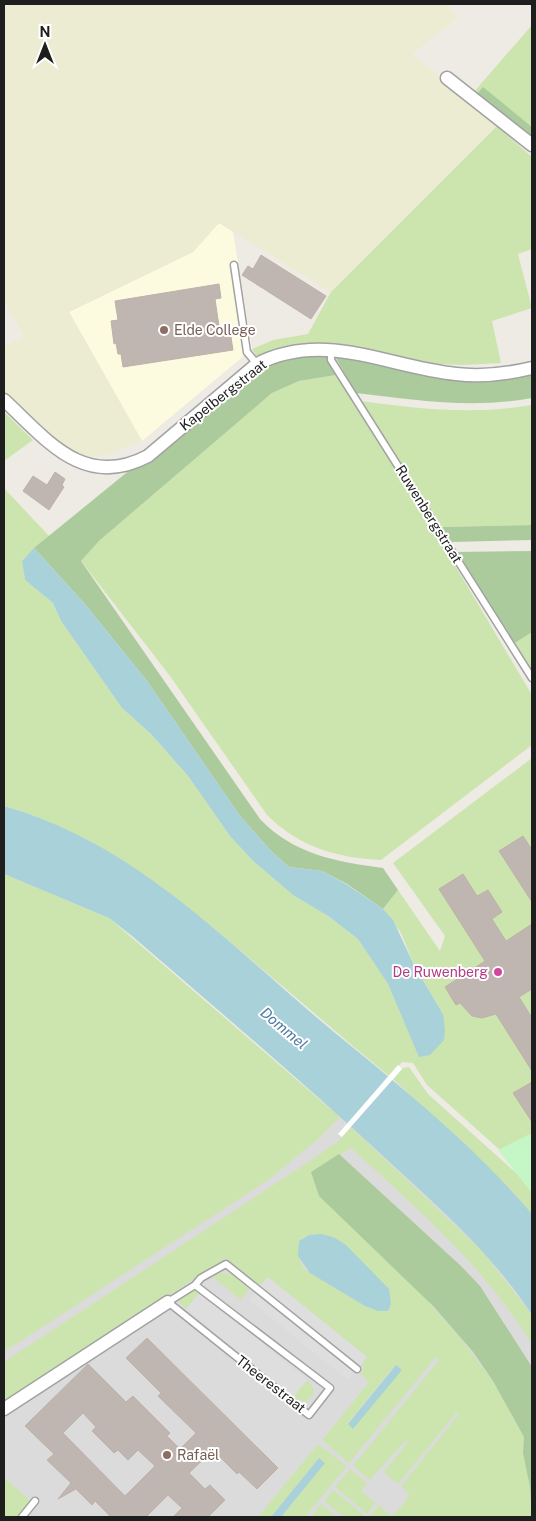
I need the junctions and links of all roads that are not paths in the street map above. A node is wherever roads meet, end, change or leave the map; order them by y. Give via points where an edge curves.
1 (446, 78) dead end
2 (532, 145) edge
3 (234, 265) dead end
4 (331, 349) junction
5 (257, 364) junction
6 (532, 368) edge
7 (4, 400) edge
8 (532, 678) edge
9 (195, 1285) junction
10 (168, 1302) junction
11 (357, 1370) dead end
12 (4, 1409) edge
13 (35, 1501) dead end
14 (22, 1517) edge

1 - 2 street
3 - 5 lane via 248,352
4 - 5 street, Kapelbergstraat via 298,349
4 - 6 street, Kapelbergstraat via 457,374 506,374
4 - 8 lane, Ruwenbergstraat via 331,360
5 - 7 street, Kapelbergstraat via 148,456 132,464 110,468 85,464 66,456
9 - 10 lane
9 - 10 lane, Theerestraat via 330,1388 309,1415
9 - 11 lane via 226,1264
10 - 12 street
13 - 14 lane

